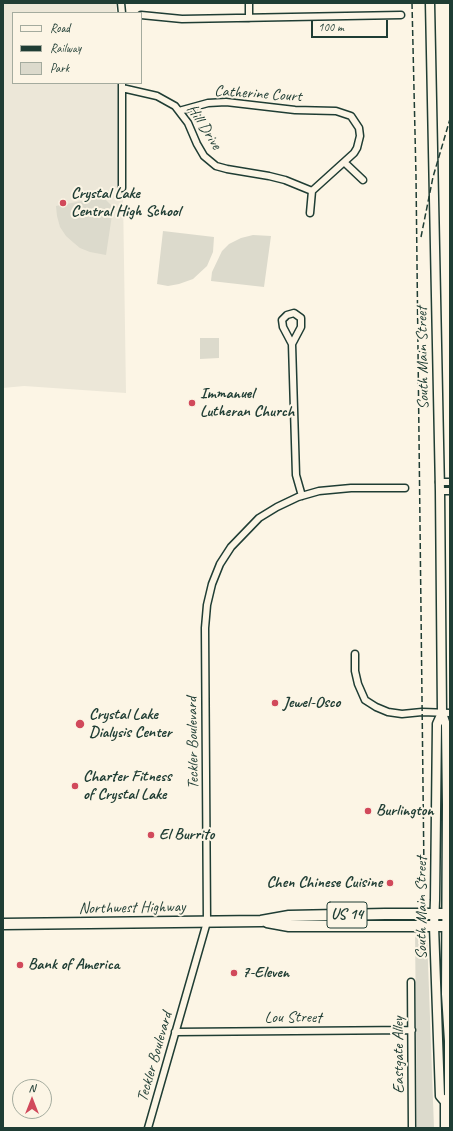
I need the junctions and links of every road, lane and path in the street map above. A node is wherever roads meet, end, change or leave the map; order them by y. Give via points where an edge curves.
1 (249, 3) edge
2 (430, 3) edge
3 (142, 15) edge
4 (401, 15) dead end
5 (249, 18) junction
6 (122, 86) edge
7 (179, 111) junction
8 (344, 162) junction
9 (363, 180) dead end
10 (122, 188) dead end
11 (312, 191) junction
12 (310, 213) dead end
13 (292, 344) junction
14 (439, 482) junction
15 (450, 482) edge
16 (405, 488) dead end
17 (440, 491) junction
18 (450, 491) edge
19 (302, 496) junction
20 (355, 654) dead end
21 (446, 713) edge
22 (434, 914) junction
23 (449, 914) edge
24 (261, 921) junction
25 (206, 922) junction
26 (3, 924) edge
27 (434, 926) junction
28 (448, 926) edge
29 (411, 982) dead end
30 (412, 1030) junction
31 (175, 1032) junction
32 (448, 1102) edge
33 (448, 1112) edge
34 (148, 1128) edge
35 (412, 1128) edge
36 (445, 1128) edge

1 - 5 street
2 - 14 street, South Main Street
3 - 5 street via 182,19
4 - 5 street
6 - 7 street, Hill Drive via 157,96
6 - 10 street
7 - 8 street, Catherine Court via 208,103 226,102 295,110 336,111 351,116 360,136 357,148
7 - 11 street, Hill Drive via 188,123 204,156 216,166 285,180
8 - 9 street
8 - 11 street
11 - 12 street
13 - 13 street via 302,327 301,318 294,313 282,320
13 - 19 street via 296,475
14 - 15 street
14 - 17 street, South Main Street
16 - 19 street, Teckler Boulevard via 351,488 319,491
17 - 18 street
17 - 21 street, South Main Street
19 - 25 street, Teckler Boulevard via 259,518 231,547 220,564 207,605 204,659
20 - 21 street via 358,684 366,700 376,707 402,714
21 - 22 street, South Main Street via 437,724
21 - 23 street, South Main Street via 446,867
22 - 23 main road, Northwest Highway / US 14
22 - 24 main road, Northwest Highway / US 14 via 289,916
22 - 27 street, South Main Street
23 - 28 street, South Main Street
24 - 25 main road, Northwest Highway / US 14
24 - 27 main road, Northwest Highway / US 14 via 289,926
25 - 26 main road, Northwest Highway / US 14
25 - 31 street, Teckler Boulevard
27 - 28 main road, Northwest Highway / US 14
27 - 32 street, South Main Street via 440,1096
28 - 32 street, South Main Street
29 - 30 street, Eastgate Alley
30 - 31 street, Lou Street
30 - 35 street, Eastgate Alley
31 - 34 street, Teckler Boulevard
32 - 33 street, South Main Street
33 - 36 street, South Main Street

